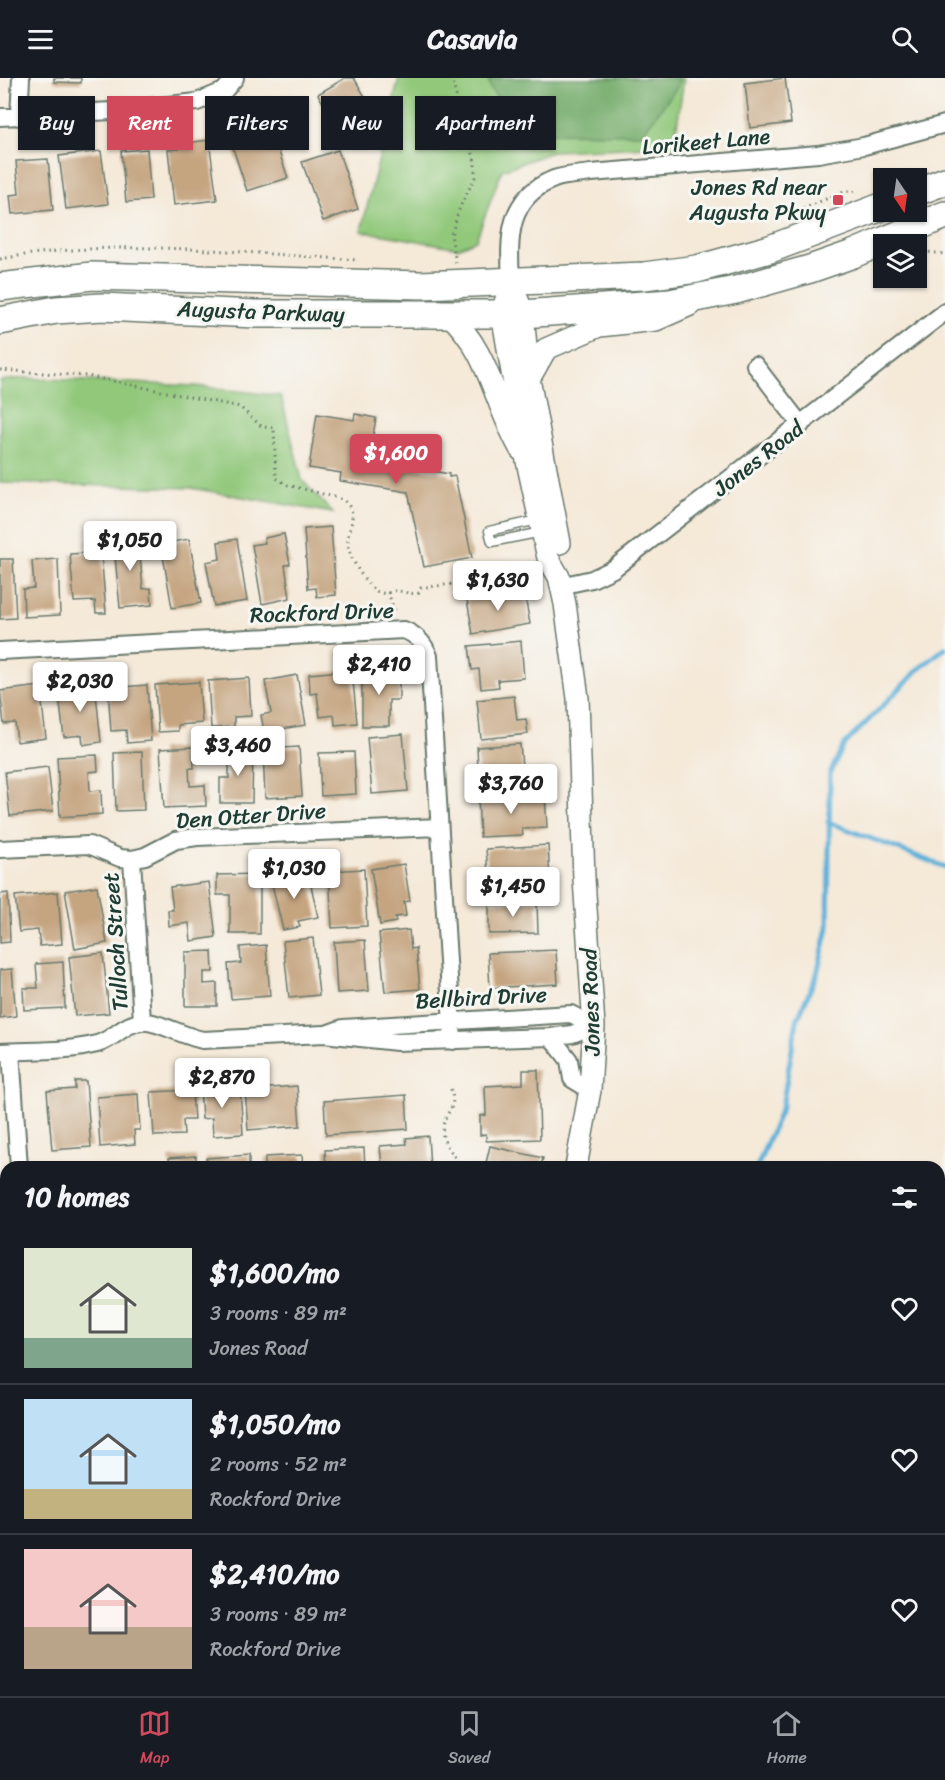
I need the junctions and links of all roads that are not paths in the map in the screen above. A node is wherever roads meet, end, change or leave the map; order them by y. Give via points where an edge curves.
1 (21, 78) edge
2 (235, 78) edge
3 (20, 96) edge
4 (95, 112) edge
5 (0, 117) edge
6 (18, 117) edge
7 (945, 124) edge
8 (945, 181) edge
9 (927, 188) edge
10 (873, 199) edge
11 (945, 215) edge
12 (511, 282) junction
13 (0, 287) edge
14 (709, 296) junction
15 (945, 312) edge
16 (513, 313) junction
17 (447, 314) junction
18 (0, 321) edge
19 (755, 365) dead end
20 (530, 379) junction
21 (801, 425) junction
22 (528, 461) junction
23 (547, 527) junction
24 (560, 581) junction
25 (0, 651) edge
26 (439, 827) junction
27 (0, 849) edge
28 (132, 859) junction
29 (452, 1020) junction
30 (142, 1021) junction
31 (594, 1026) junction
32 (324, 1034) junction
33 (551, 1037) junction
34 (453, 1041) junction
35 (6, 1052) edge
36 (590, 1090) junction
37 (18, 1161) edge
38 (577, 1161) edge

1 - 3 street
2 - 4 street via 224,91 197,102
5 - 6 street
7 - 12 street, Lorikeet Lane via 818,154 555,179 528,196 516,214 510,232
8 - 9 main road
10 - 12 main road via 770,249 697,268 644,276
11 - 14 main road via 831,262
12 - 13 main road, Augusta Parkway via 334,284 92,276
12 - 16 street, Jones Road
14 - 16 main road via 635,307
14 - 20 street via 656,320 599,326 546,349
15 - 21 street, Jones Road
16 - 17 main road, Augusta Parkway
16 - 20 street, Jones Road
16 - 22 street, Jones Road
17 - 18 main road, Augusta Parkway via 256,314 102,307 56,310
17 - 22 street via 472,339 505,423
19 - 21 street
20 - 23 street, Jones Road
21 - 24 street, Jones Road via 614,569 592,579
22 - 23 street, Jones Road
23 - 23 lane via 492,542 489,531
23 - 24 street, Jones Road via 548,558
24 - 31 street, Jones Road via 578,698 585,909
25 - 26 street, Rockford Drive via 404,630 420,640 429,656
26 - 28 street, Den Otter Drive via 197,837 176,840
26 - 29 street, Rockford Drive
27 - 28 street via 89,845
28 - 30 street, Tulloch Street
29 - 31 street, Bellbird Drive via 571,1014
29 - 32 street, Bellbird Drive via 343,1028
29 - 34 street, Rockford Drive
30 - 32 street, Bellbird Drive via 203,1040
30 - 35 street via 130,1024 99,1044
31 - 33 street, Bellbird Drive via 572,1035
31 - 36 street, Jones Road
32 - 34 street, Bellbird Drive via 397,1042
33 - 34 street, Bellbird Drive
33 - 36 street, Bellbird Drive via 569,1060 572,1079
35 - 37 street
36 - 38 street, Jones Road

